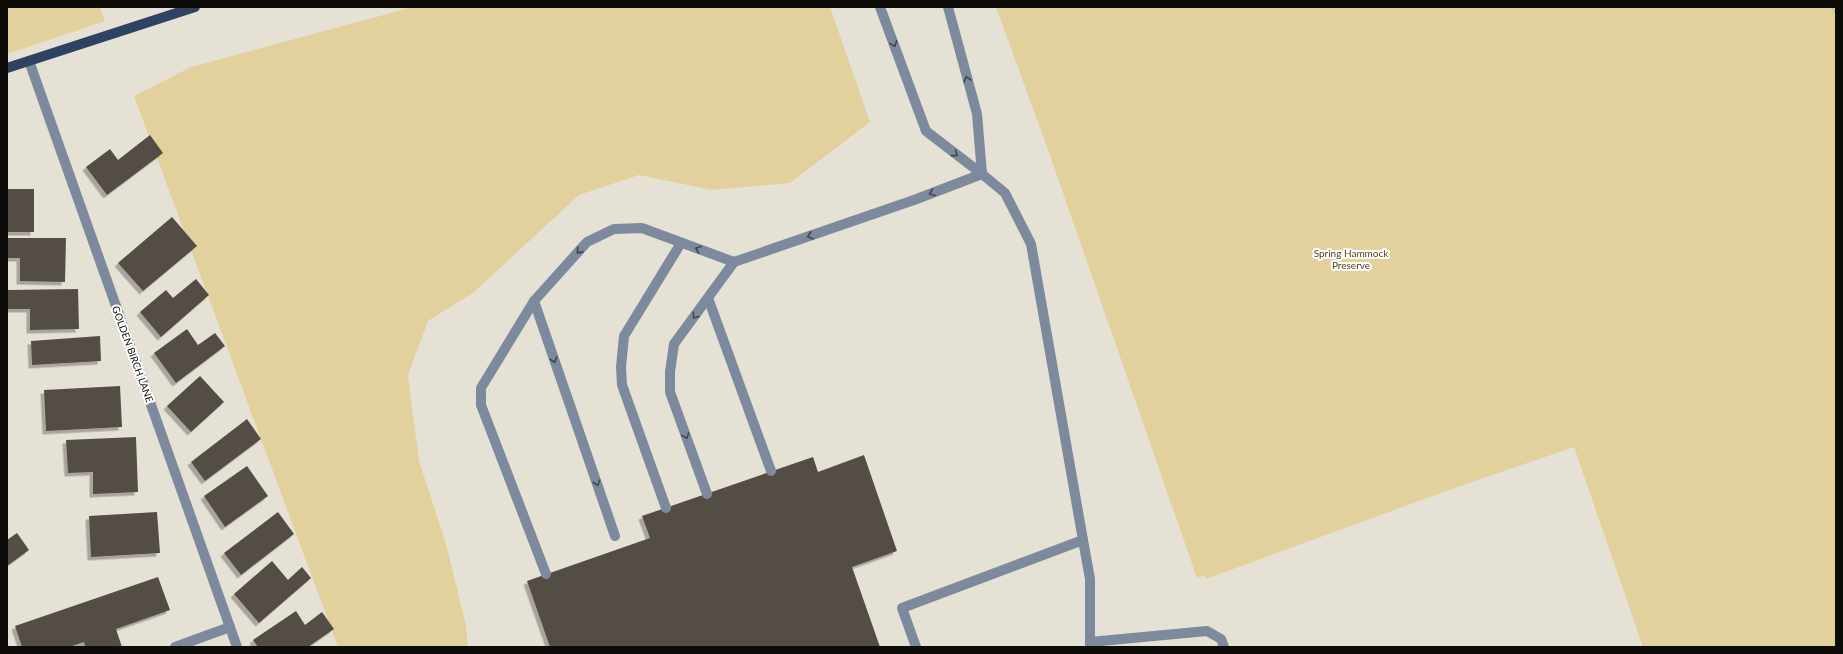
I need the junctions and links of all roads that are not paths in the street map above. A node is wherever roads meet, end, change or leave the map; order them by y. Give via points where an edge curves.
1 (195, 7) edge
2 (880, 7) edge
3 (948, 7) edge
4 (29, 61) junction
5 (7, 68) edge
6 (982, 174) junction
7 (681, 243) junction
8 (734, 262) junction
9 (708, 298) junction
10 (534, 301) junction
11 (771, 471) dead end
12 (707, 494) dead end
13 (666, 508) dead end
14 (615, 536) dead end
15 (1083, 540) junction
16 (546, 574) dead end
17 (230, 627) junction
18 (1090, 645) edge
19 (175, 647) edge
20 (237, 647) edge
21 (916, 647) edge
22 (1224, 647) edge

1 - 4 main road
2 -> 6 street via 926,131
6 -> 3 street via 977,114
4 - 5 main road
4 - 17 street, GOLDEN BIRCH LANE
6 -> 8 street
6 - 15 street via 1005,193 1031,244
8 -> 7 street
7 -> 10 street via 642,228 614,229 587,242
7 - 13 street via 624,336 621,367 622,385
8 - 9 street
9 - 11 street
9 -> 12 street via 674,344 670,372 670,392
10 -> 14 street
10 - 16 street via 481,388 480,405
15 - 18 street via 1090,579
15 - 21 street via 902,608
17 - 19 street
17 - 20 street, GOLDEN BIRCH LANE
18 - 22 street via 1207,631 1221,639

